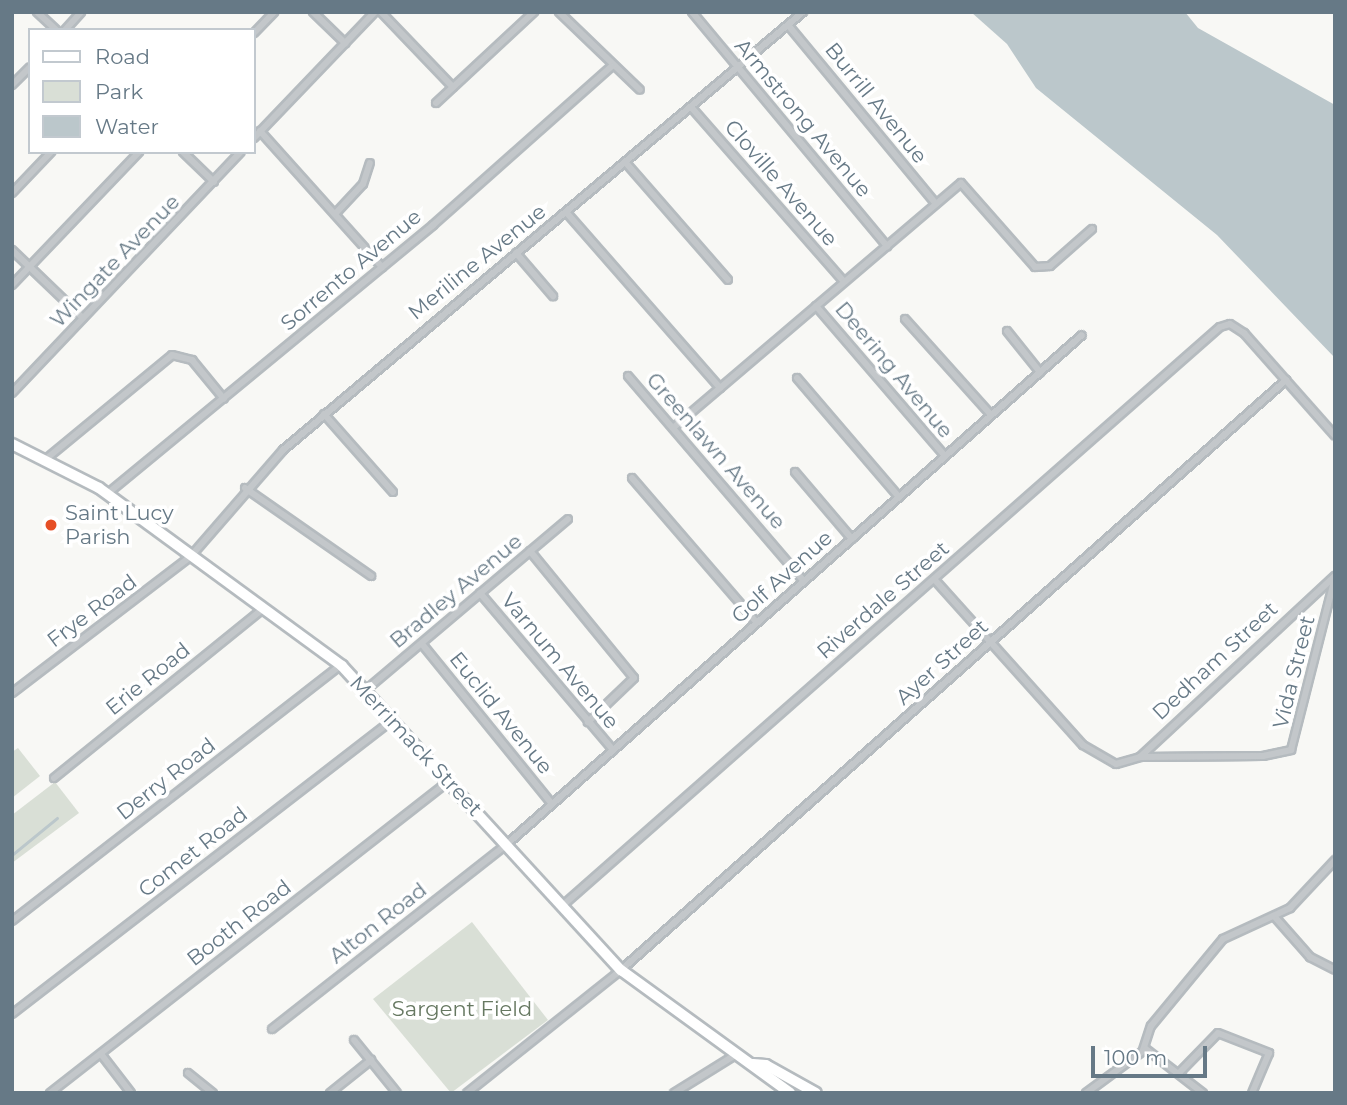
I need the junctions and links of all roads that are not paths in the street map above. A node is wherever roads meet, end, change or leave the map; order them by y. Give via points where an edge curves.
1 (37, 12) edge
2 (81, 12) edge
3 (274, 12) edge
4 (313, 12) edge
5 (375, 12) edge
6 (381, 12) edge
7 (534, 12) edge
8 (559, 12) edge
9 (692, 12) edge
10 (803, 12) edge
11 (788, 25) junction
12 (54, 28) edge
13 (67, 28) edge
14 (256, 31) edge
15 (345, 43) junction
16 (612, 66) junction
17 (739, 68) junction
18 (28, 69) edge
19 (12, 85) edge
20 (453, 87) junction
21 (640, 90) dead end
22 (436, 103) dead end
23 (691, 107) junction
24 (260, 131) junction
25 (256, 136) edge
26 (49, 154) edge
27 (137, 154) edge
28 (185, 154) edge
29 (239, 154) edge
30 (370, 163) dead end
31 (626, 163) junction
32 (214, 182) junction
33 (12, 193) edge
34 (936, 204) junction
35 (566, 212) junction
36 (335, 214) junction
37 (1092, 229) dead end
38 (887, 246) junction
39 (12, 250) edge
40 (516, 253) junction
41 (30, 267) junction
42 (382, 267) junction
43 (728, 280) dead end
44 (844, 282) junction
45 (12, 285) edge
46 (553, 296) dead end
47 (816, 306) junction
48 (83, 318) junction
49 (905, 319) dead end
50 (1007, 331) dead end
51 (1082, 335) dead end
52 (1040, 372) junction
53 (628, 376) dead end
54 (797, 378) dead end
55 (1286, 380) junction
56 (720, 388) junction
57 (12, 393) edge
58 (223, 399) junction
59 (324, 414) junction
60 (991, 415) junction
61 (673, 428) junction
62 (1335, 436) edge
63 (12, 444) edge
64 (945, 456) junction
65 (46, 459) junction
66 (795, 472) dead end
67 (632, 478) dead end
68 (245, 488) junction
69 (393, 492) dead end
70 (107, 494) junction
71 (899, 497) junction
72 (568, 519) dead end
73 (852, 539) junction
74 (530, 551) junction
75 (191, 556) junction
76 (371, 576) dead end
77 (1335, 576) edge
78 (934, 579) junction
79 (804, 581) junction
80 (480, 593) junction
81 (264, 608) junction
82 (757, 623) junction
83 (990, 642) junction
84 (422, 644) junction
85 (341, 665) junction
86 (367, 689) junction
87 (12, 693) edge
88 (395, 719) junction
89 (588, 722) junction
90 (612, 750) junction
91 (1140, 757) junction
92 (54, 778) dead end
93 (450, 780) junction
94 (552, 804) junction
95 (506, 845) junction
96 (1335, 860) edge
97 (561, 907) junction
98 (1274, 916) junction
99 (12, 921) edge
100 (621, 970) junction
101 (1335, 970) edge
102 (12, 1014) edge
103 (272, 1029) dead end
104 (354, 1040) dead end
105 (1143, 1049) junction
106 (101, 1054) junction
107 (737, 1054) junction
108 (371, 1060) junction
109 (753, 1065) junction
110 (1180, 1072) junction
111 (188, 1073) dead end
112 (50, 1093) edge
113 (131, 1093) edge
114 (213, 1093) edge
115 (330, 1093) edge
116 (397, 1093) edge
117 (467, 1093) edge
118 (674, 1093) edge
119 (790, 1093) edge
120 (816, 1093) edge
121 (1086, 1093) edge
122 (1203, 1093) edge
123 (1252, 1093) edge

1 - 12 street
2 - 13 street
3 - 14 street
4 - 15 street
5 - 15 street
6 - 20 street
7 - 20 street
8 - 16 street
9 - 17 street, Armstrong Avenue
10 - 11 street, Meriline Avenue
11 - 17 street, Meriline Avenue
11 - 34 street, Burrill Avenue
15 - 24 street
16 - 21 street
16 - 42 street, Sorrento Avenue
17 - 23 street, Meriline Avenue
17 - 38 street, Armstrong Avenue
18 - 19 street
20 - 22 street
23 - 31 street, Meriline Avenue
23 - 44 street, Cloville Avenue
24 - 25 street
24 - 36 street
26 - 33 street
27 - 41 street
28 - 32 street
29 - 32 street, Wingate Avenue
30 - 36 street via 363,184
31 - 35 street, Meriline Avenue
31 - 43 street
32 - 48 street, Wingate Avenue
34 - 37 street via 961,183 1041,268
34 - 38 street
35 - 40 street, Meriline Avenue
35 - 56 street
36 - 42 street
38 - 44 street
39 - 41 street
40 - 46 street
40 - 59 street, Meriline Avenue
41 - 45 street
41 - 48 street
42 - 58 street, Sorrento Avenue
44 - 47 street
47 - 56 street
47 - 64 street, Deering Avenue
48 - 57 street, Wingate Avenue
49 - 60 street
50 - 52 street
51 - 52 street, Golf Avenue
52 - 60 street, Golf Avenue
53 - 61 street, Greenlawn Avenue
54 - 71 street
55 - 62 street
55 - 78 street, Riverdale Street via 1230,324
55 - 83 street, Ayer Street
56 - 61 street
58 - 65 street via 192,360 172,355
58 - 70 street, Sorrento Avenue
59 - 68 street, Meriline Avenue
59 - 69 street
60 - 64 street, Golf Avenue
61 - 79 street, Greenlawn Avenue
63 - 65 main road, Merrimack Street
64 - 71 street, Golf Avenue
65 - 70 main road, Merrimack Street
66 - 73 street
67 - 82 street
68 - 75 street, Meriline Avenue
68 - 76 street
70 - 75 main road, Merrimack Street
71 - 73 street, Golf Avenue
72 - 74 street, Bradley Avenue
73 - 79 street, Golf Avenue
74 - 80 street, Bradley Avenue
74 - 89 street via 634,678
75 - 81 main road, Merrimack Street
75 - 87 street, Frye Road
77 - 91 street, Dedham Street
77 - 91 street, Vida Street via 1291,750 1264,756
78 - 83 street
78 - 97 street, Riverdale Street
79 - 82 street, Golf Avenue
80 - 84 street, Bradley Avenue
80 - 89 street, Varnum Avenue
81 - 85 main road, Merrimack Street
81 - 92 street, Erie Road
82 - 90 street, Golf Avenue
83 - 91 street, Dedham Street via 1083,745 1116,764
83 - 100 street, Ayer Street
84 - 86 street, Bradley Avenue
84 - 94 street, Euclid Avenue
85 - 86 main road, Merrimack Street
85 - 99 street, Derry Road
86 - 88 main road, Merrimack Street
88 - 93 main road, Merrimack Street
88 - 102 street, Comet Road
89 - 90 street, Varnum Avenue
90 - 94 street, Golf Avenue
93 - 95 main road, Merrimack Street
93 - 106 street, Booth Road
94 - 95 street, Golf Avenue
95 - 97 main road, Merrimack Street
95 - 103 street, Alton Road
96 - 98 street via 1303,897
97 - 100 main road, Merrimack Street
98 - 101 street via 1310,957
98 - 105 street via 1242,925 1223,939 1154,1021
100 - 107 main road, Merrimack Street
100 - 117 street, Ayer Street
104 - 108 street
105 - 110 street
105 - 121 street
106 - 112 street, Booth Road
106 - 113 street
107 - 109 main road, Merrimack Street
107 - 118 street
108 - 115 street
108 - 116 street
109 - 119 main road
109 - 120 main road via 766,1065
110 - 122 street
110 - 123 street via 1218,1033 1269,1053
111 - 114 street

